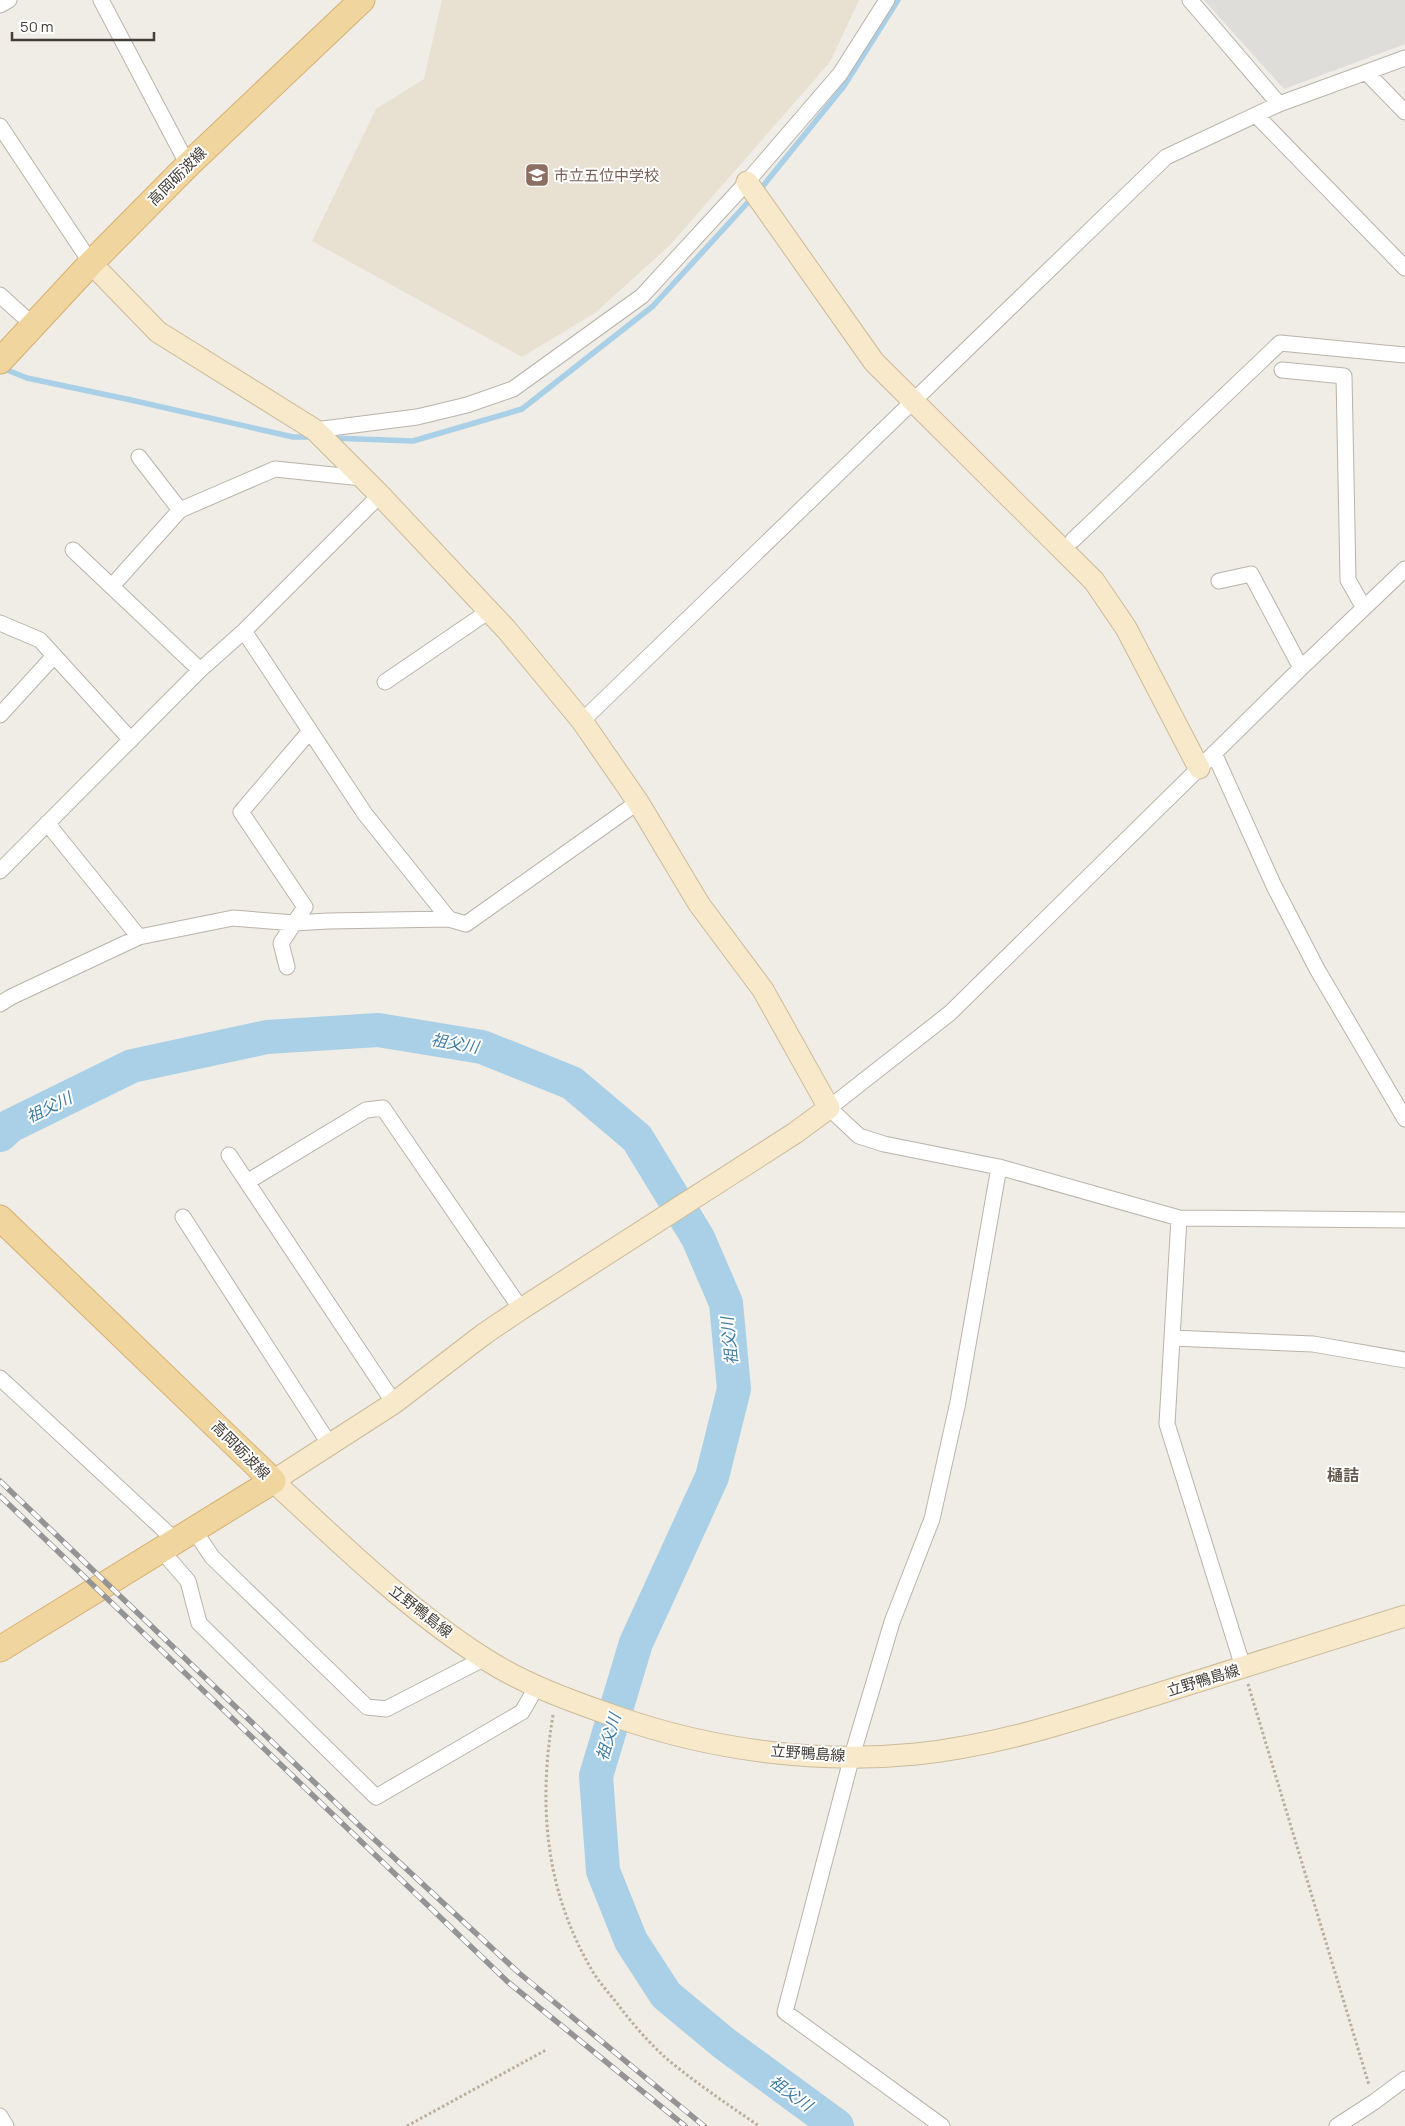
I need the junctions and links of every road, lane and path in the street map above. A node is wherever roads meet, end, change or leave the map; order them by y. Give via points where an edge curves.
1 (9, 0) edge
2 (101, 0) edge
3 (362, 0) edge
4 (887, 0) edge
5 (1190, 0) edge
6 (0, 5) edge
7 (1405, 58) edge
8 (1367, 73) junction
9 (1279, 104) junction
10 (1405, 112) edge
11 (1256, 115) junction
12 (0, 126) edge
13 (188, 164) junction
14 (747, 182) junction
15 (91, 263) junction
16 (1405, 268) edge
17 (0, 295) edge
18 (33, 325) junction
19 (1405, 355) edge
20 (2, 357) edge
21 (1282, 370) dead end
22 (913, 402) junction
23 (315, 430) junction
24 (139, 457) dead end
25 (362, 478) junction
26 (380, 494) junction
27 (180, 510) junction
28 (1073, 540) dead end
29 (73, 550) dead end
30 (1405, 569) edge
31 (1219, 581) dead end
32 (112, 586) junction
33 (1364, 608) junction
34 (489, 611) junction
35 (0, 623) edge
36 (244, 631) junction
37 (54, 656) junction
38 (1301, 668) junction
39 (200, 670) junction
40 (385, 682) dead end
41 (0, 715) edge
42 (582, 721) junction
43 (310, 731) junction
44 (131, 740) junction
45 (1207, 760) junction
46 (638, 802) junction
47 (47, 823) junction
48 (0, 871) edge
49 (449, 919) junction
50 (294, 923) junction
51 (139, 937) junction
52 (287, 968) dead end
53 (0, 1004) edge
54 (829, 1108) junction
55 (1405, 1119) edge
56 (229, 1155) dead end
57 (999, 1167) junction
58 (247, 1182) junction
59 (183, 1217) dead end
60 (1179, 1218) junction
61 (1, 1220) edge
62 (1405, 1220) edge
63 (521, 1309) junction
64 (1172, 1338) junction
65 (1405, 1360) edge
66 (0, 1378) edge
67 (394, 1403) junction
68 (330, 1446) junction
69 (273, 1481) junction
70 (177, 1540) junction
71 (1405, 1616) edge
72 (0, 1650) edge
73 (484, 1658) junction
74 (1243, 1667) junction
75 (537, 1686) junction
76 (560, 1697) junction
77 (852, 1756) junction
78 (546, 2050) dead end
79 (1405, 2079) edge
80 (1374, 2102) junction
81 (0, 2116) edge
82 (6, 2126) edge
83 (407, 2126) edge
84 (759, 2126) edge
85 (942, 2126) edge
86 (1337, 2126) edge

1 - 6 street
2 - 13 street
3 - 13 main road, 高岡砺波線
4 - 14 street via 840,74
5 - 9 street
7 - 8 street
8 - 9 street
8 - 10 street
9 - 11 street
11 - 16 street
11 - 22 street via 1166,157
12 - 15 street
13 - 15 main road, 高岡砺波線
14 - 22 street via 874,362
14 - 23 street via 642,296 513,389 417,417
15 - 18 main road, 高岡砺波線
15 - 23 street via 158,332
17 - 18 street
18 - 20 main road, 高岡砺波線
19 - 28 street via 1280,343
21 - 33 street via 1344,376 1348,580
22 - 42 street
22 - 45 street via 1094,581
23 - 25 street
24 - 27 street
25 - 26 street
25 - 27 street via 275,468
26 - 34 street
26 - 36 street
27 - 32 street
29 - 32 street
30 - 33 street
31 - 38 street via 1251,574
32 - 39 street
33 - 38 street
34 - 40 street
34 - 42 street
35 - 37 street via 40,640
36 - 39 street
36 - 43 street
37 - 41 street
37 - 44 street
38 - 45 street
39 - 44 street
42 - 46 street
43 - 49 street via 365,814
43 - 50 street via 241,812 305,907
44 - 47 street
45 - 54 street via 950,1013
45 - 55 street via 1317,969
46 - 49 street via 466,924
46 - 54 street via 699,904 763,990
47 - 48 street
47 - 51 street
49 - 50 street
50 - 51 street via 233,918
50 - 52 street via 281,943
51 - 53 street
54 - 57 street via 859,1136
54 - 63 street
56 - 58 street
57 - 60 street
57 - 77 street via 958,1402 932,1519 892,1622
58 - 63 street via 366,1110 383,1108
58 - 67 street
59 - 68 street
60 - 62 street
60 - 64 street
61 - 69 main road, 高岡砺波線
63 - 67 street
64 - 65 street via 1313,1344
64 - 74 street via 1167,1424
66 - 70 street
67 - 68 street
68 - 69 street
69 - 70 main road, 高岡砺波線
69 - 73 street, 立野鴨島線 via 387,1585
70 - 72 main road, 高岡砺波線
70 - 73 street via 212,1557 367,1707 386,1708
70 - 75 street via 199,1623 376,1797 522,1712
71 - 74 street, 立野鴨島線
73 - 75 street, 立野鴨島線
74 - 77 street, 立野鴨島線 via 992,1743 916,1754
74 - 80 path
75 - 76 street, 立野鴨島線
76 - 77 street, 立野鴨島線 via 648,1728 721,1746 797,1755
76 - 84 path via 550,1734 546,1814 549,1857 565,1916 593,1972 632,2022 666,2058
77 - 85 street via 785,2012
78 - 83 path
79 - 80 street
80 - 86 street
81 - 82 street

